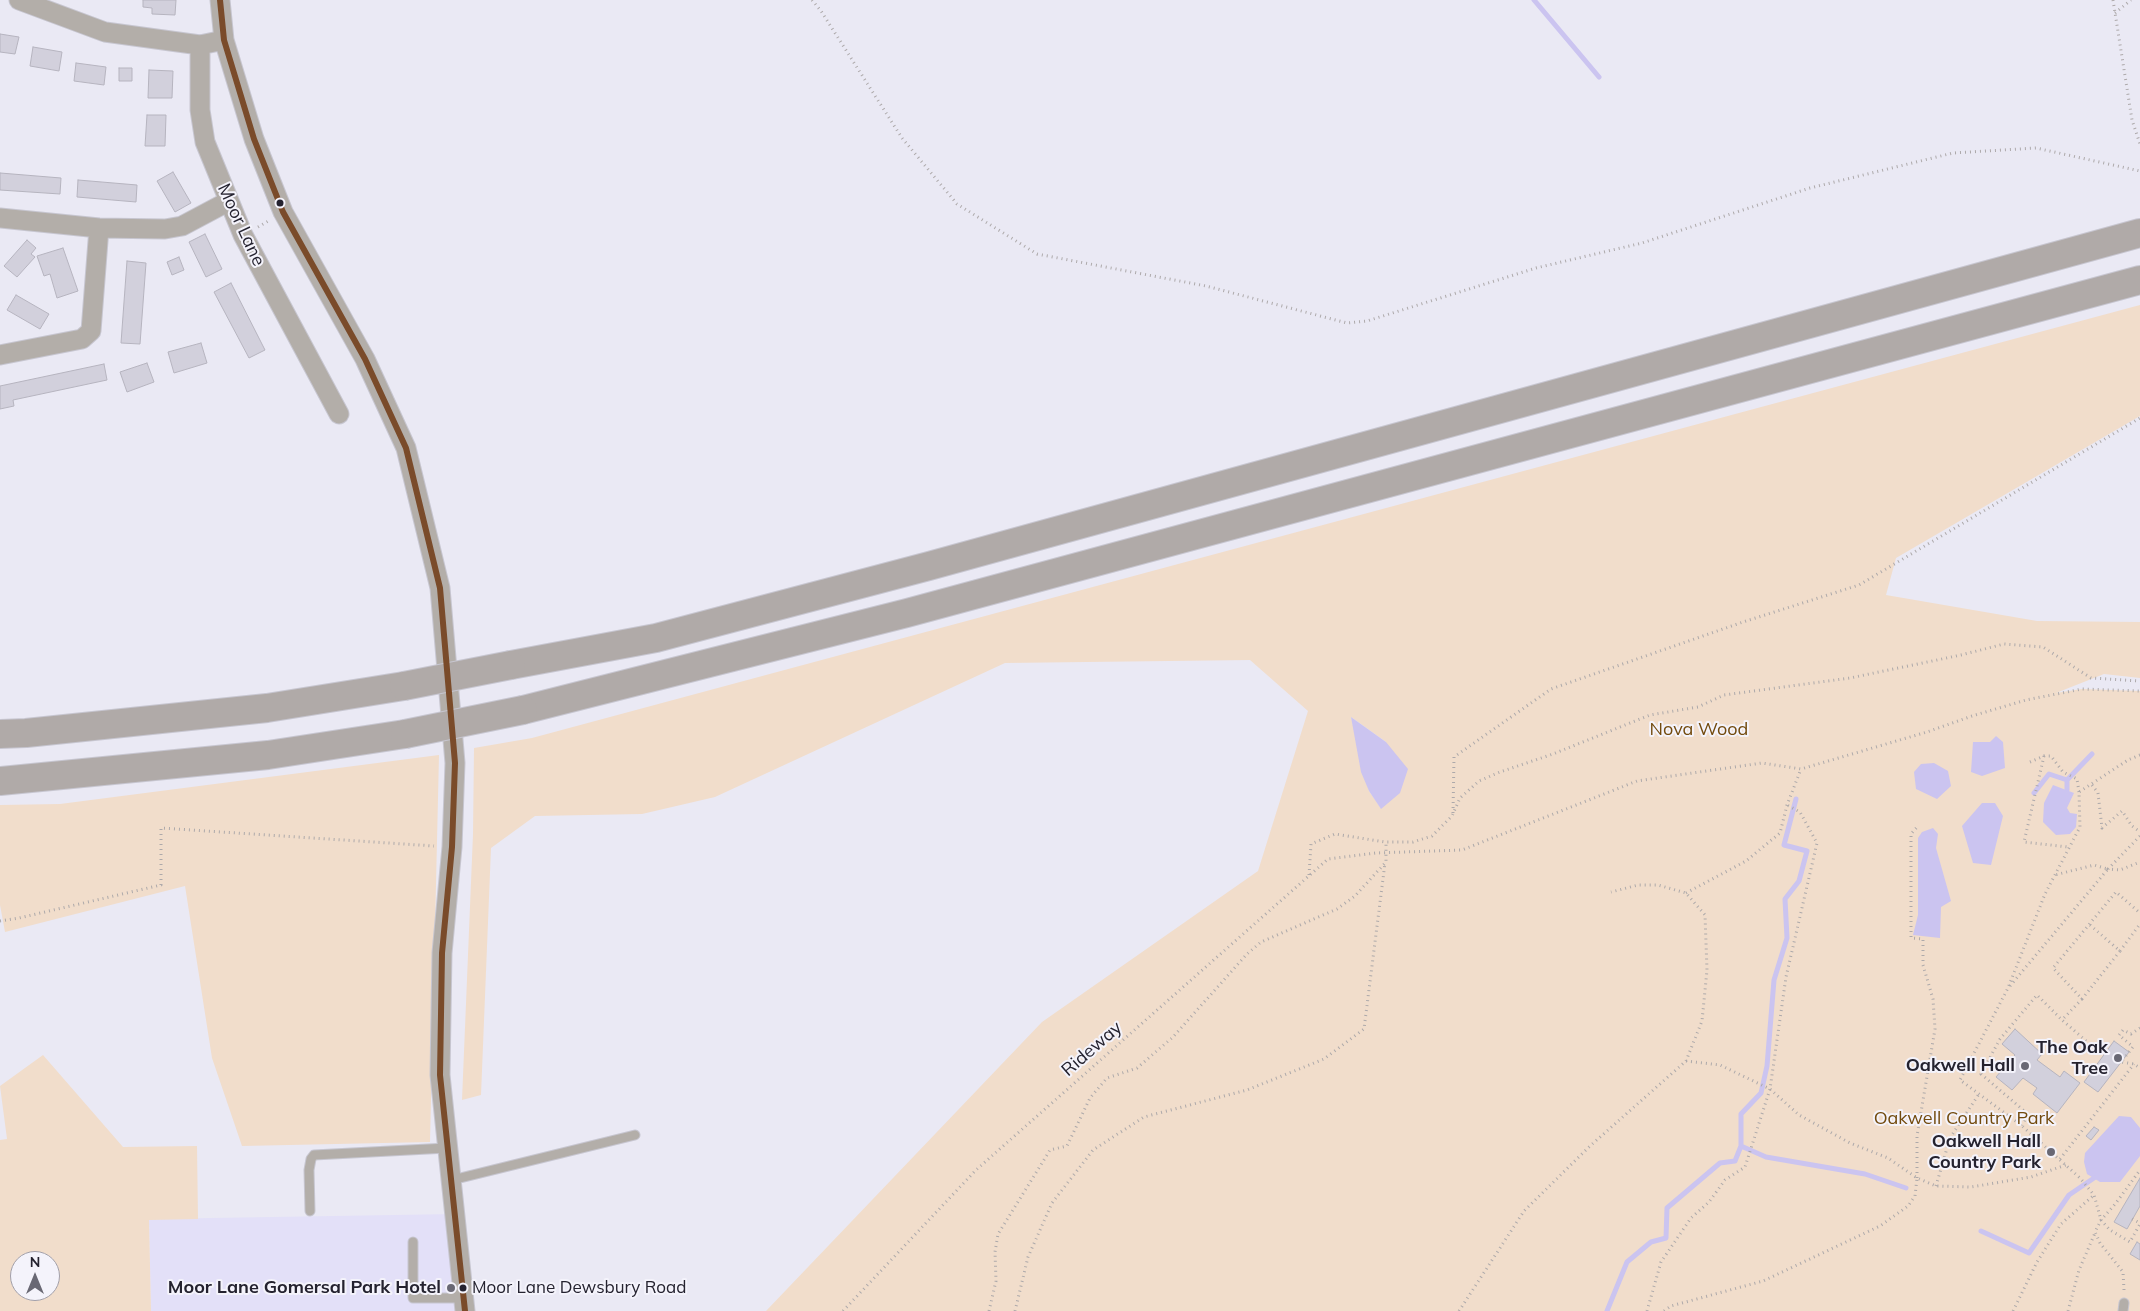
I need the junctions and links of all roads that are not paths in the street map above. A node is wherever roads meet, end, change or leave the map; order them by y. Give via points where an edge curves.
1 (19, 0) edge
2 (220, 0) edge
3 (39, 4) edge
4 (224, 40) junction
5 (200, 44) junction
6 (229, 201) junction
7 (0, 218) edge
8 (100, 228) junction
9 (2140, 233) edge
10 (2140, 280) edge
11 (0, 355) edge
12 (339, 414) dead end
13 (0, 734) edge
14 (0, 781) edge
15 (635, 1135) dead end
16 (447, 1148) junction
17 (452, 1180) junction
18 (310, 1211) dead end
19 (413, 1242) dead end
20 (465, 1304) edge

1 - 3 street
2 - 4 street
3 - 5 street via 105,32
4 - 5 street
4 - 16 street via 254,139 283,212 366,359 406,448 440,588 455,763 452,847 442,953 440,1075
5 - 6 street, Moor Lane via 200,110 205,142
6 - 8 street via 182,226 165,229
6 - 12 street, Moor Lane via 243,235
7 - 8 street
8 - 11 street via 92,330 82,339
9 - 13 highway, bridge via 656,638 404,686 267,708
10 - 14 highway, bridge via 907,613 523,710 406,734 268,755
15 - 17 lane
16 - 17 street
16 - 18 lane via 314,1155 309,1170
17 - 20 street
19 - 20 lane via 413,1298

